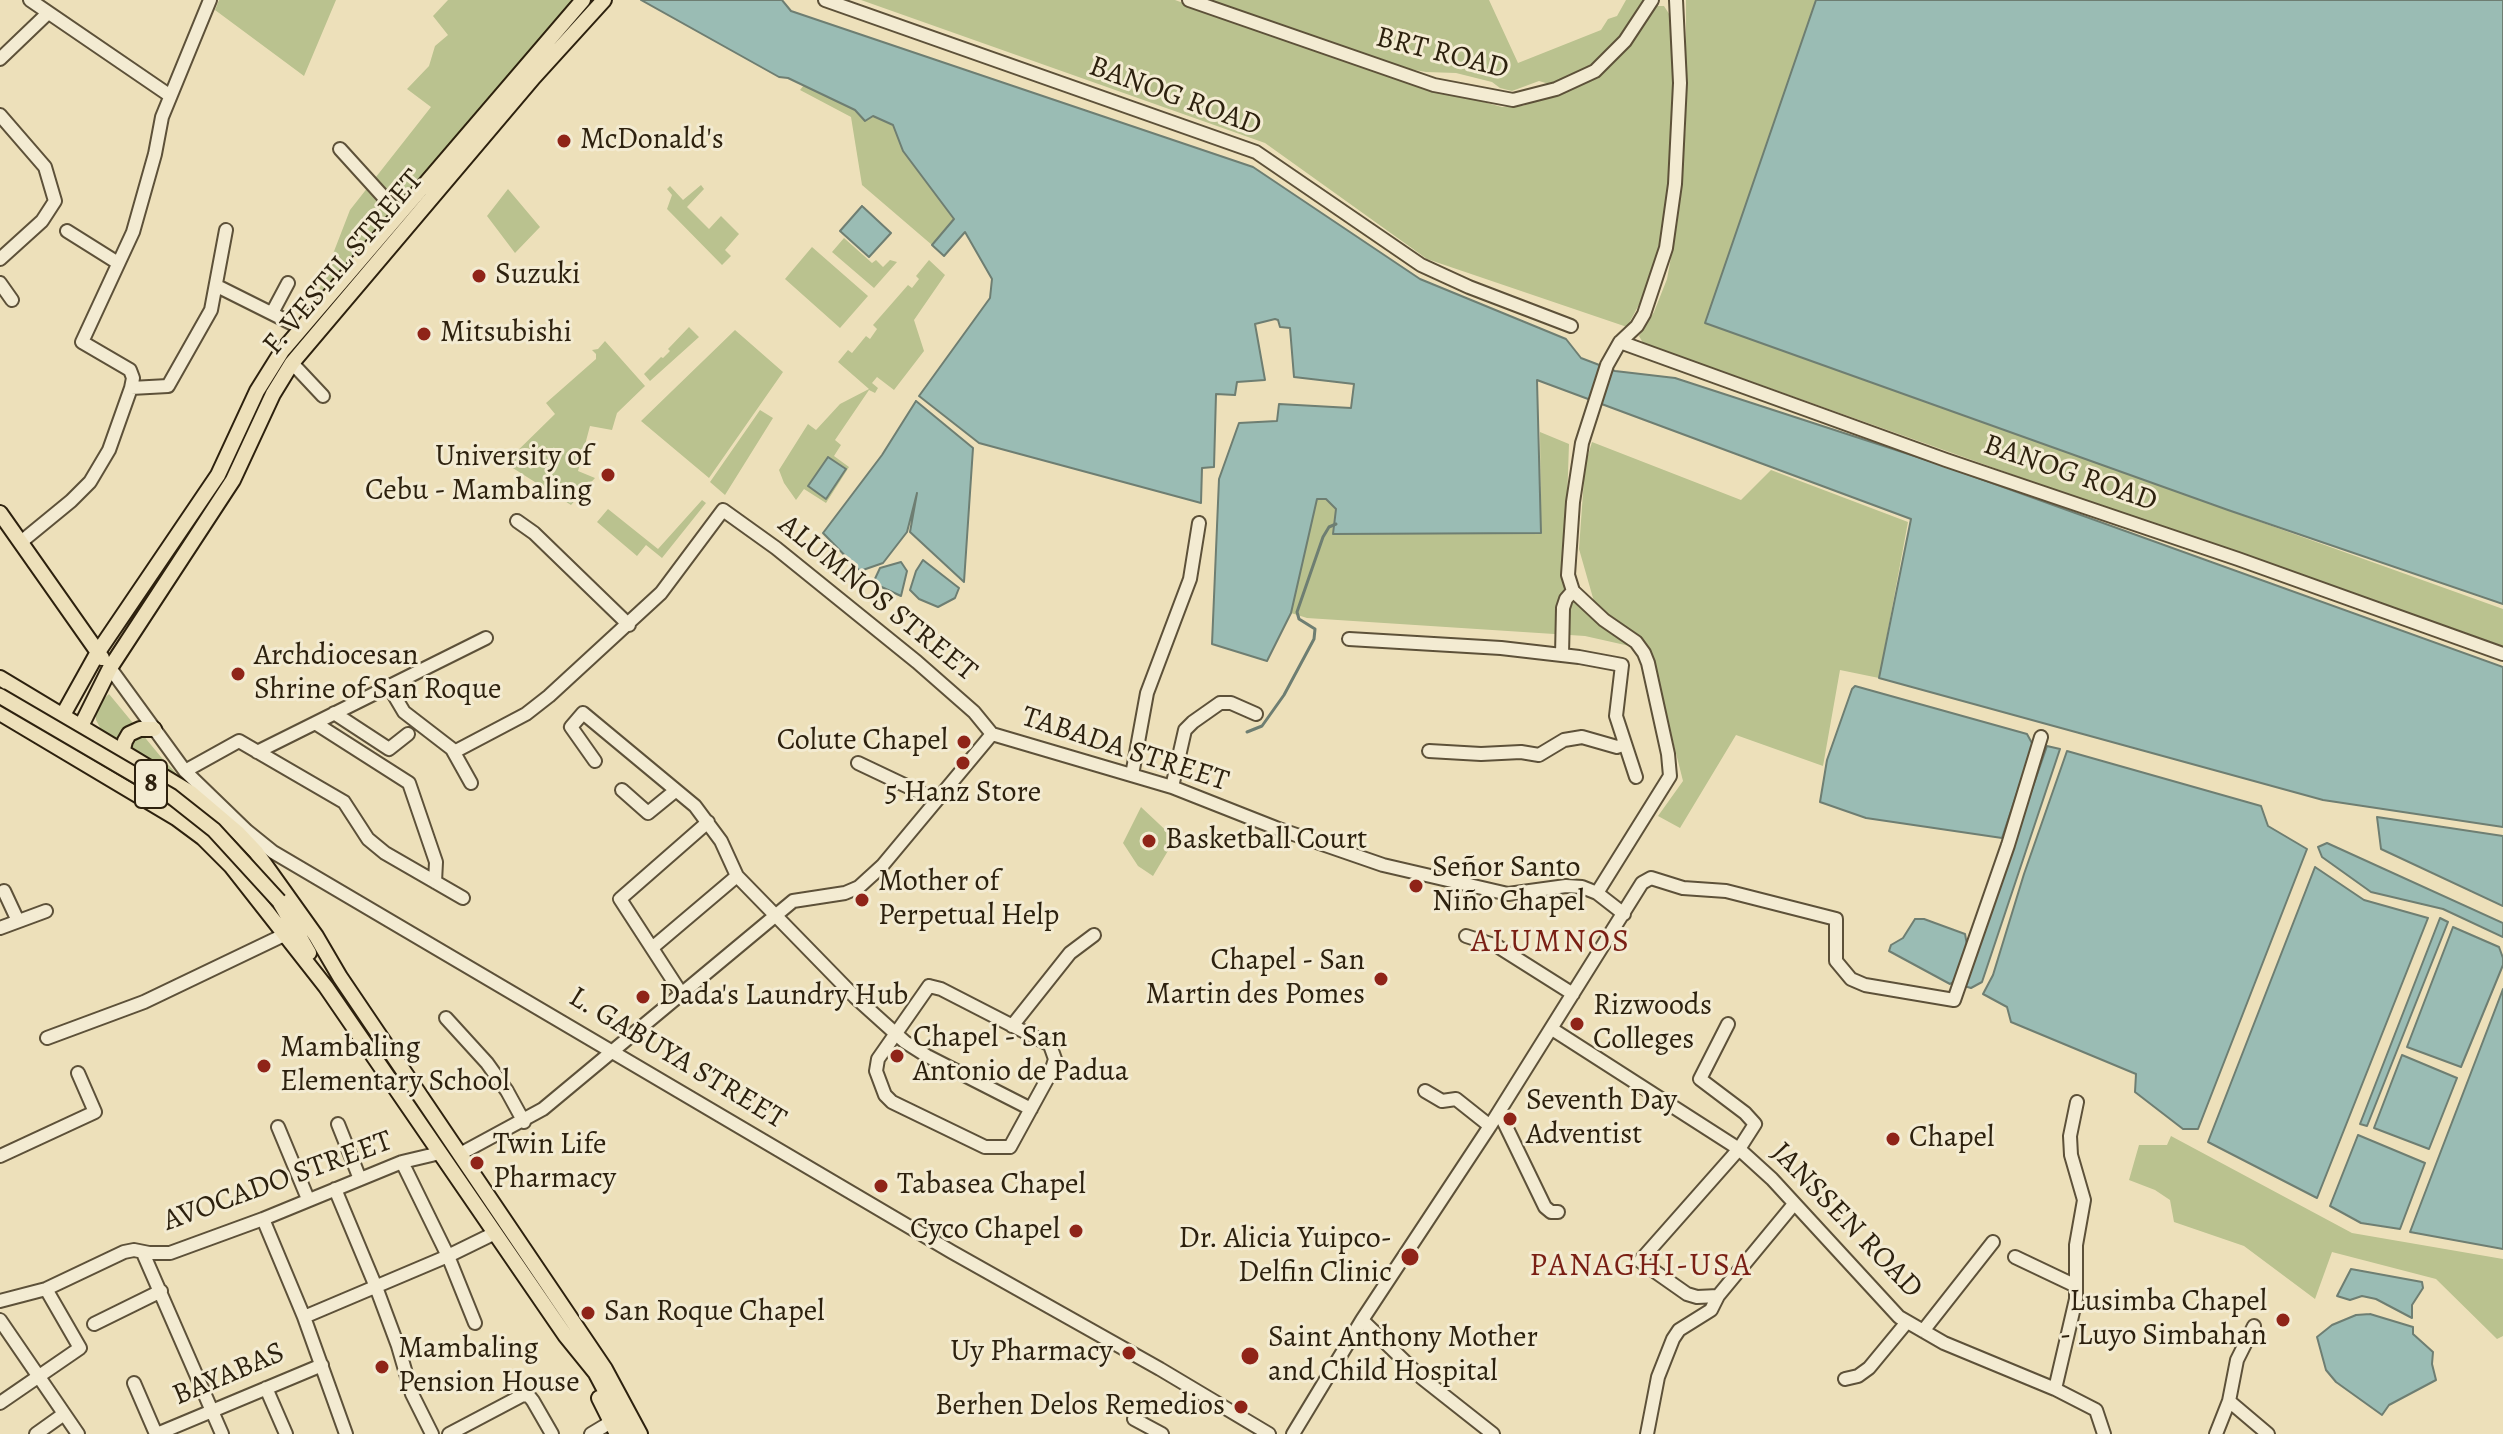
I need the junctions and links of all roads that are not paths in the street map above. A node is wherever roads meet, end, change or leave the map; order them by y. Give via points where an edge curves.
1 (30, 0) edge
2 (210, 0) edge
3 (583, 0) edge
4 (604, 0) edge
5 (825, 0) edge
6 (1189, 0) edge
7 (1652, 0) edge
8 (1676, 0) edge
9 (48, 13) junction
10 (0, 59) edge
11 (169, 95) junction
12 (0, 115) edge
13 (340, 149) dead end
14 (399, 214) junction
15 (226, 230) dead end
16 (67, 231) dead end
17 (0, 259) edge
18 (118, 263) junction
19 (0, 283) edge
20 (288, 283) dead end
21 (217, 286) junction
22 (12, 300) dead end
23 (272, 313) junction
24 (291, 323) dead end
25 (1571, 326) dead end
26 (1620, 342) junction
27 (292, 363) junction
28 (131, 388) junction
29 (323, 396) dead end
30 (0, 513) edge
31 (517, 521) dead end
32 (1199, 523) dead end
33 (21, 542) junction
34 (1573, 591) junction
35 (629, 625) junction
36 (486, 638) dead end
37 (1349, 639) dead end
38 (98, 652) junction
39 (2503, 654) edge
40 (1562, 655) junction
41 (110, 668) junction
42 (1, 681) edge
43 (388, 685) junction
44 (0, 696) edge
45 (0, 713) edge
46 (334, 713) junction
47 (1256, 714) dead end
48 (63, 716) junction
49 (315, 723) junction
50 (80, 726) junction
51 (154, 729) junction
52 (408, 734) dead end
53 (992, 734) junction
54 (2041, 737) dead end
55 (49, 740) junction
56 (1625, 744) junction
57 (1429, 751) dead end
58 (68, 752) junction
59 (257, 752) junction
60 (454, 752) junction
61 (123, 753) junction
62 (595, 761) dead end
63 (858, 763) dead end
64 (95, 768) junction
65 (185, 771) junction
66 (1132, 775) junction
67 (1636, 777) dead end
68 (471, 783) dead end
69 (1172, 787) junction
70 (622, 790) dead end
71 (675, 791) junction
72 (936, 800) junction
73 (708, 822) junction
74 (737, 876) junction
75 (435, 882) junction
76 (4, 891) dead end
77 (1597, 893) junction
78 (463, 898) dead end
79 (279, 901) junction
80 (46, 911) dead end
81 (1624, 914) junction
82 (774, 916) junction
83 (18, 921) junction
84 (0, 928) edge
85 (286, 934) junction
86 (1094, 935) dead end
87 (1466, 936) dead end
88 (652, 948) junction
89 (340, 977) junction
90 (326, 987) junction
91 (681, 993) junction
92 (1573, 994) junction
93 (446, 1018) dead end
94 (1728, 1024) dead end
95 (1012, 1026) junction
96 (1552, 1029) junction
97 (895, 1032) junction
98 (47, 1038) dead end
99 (611, 1051) junction
100 (78, 1073) dead end
101 (1425, 1091) dead end
102 (2077, 1102) dead end
103 (1031, 1109) junction
104 (1499, 1112) junction
105 (524, 1122) junction
106 (338, 1124) dead end
107 (1490, 1126) junction
108 (278, 1127) dead end
109 (1739, 1149) junction
110 (440, 1153) junction
111 (460, 1154) junction
112 (0, 1156) edge
113 (402, 1162) junction
114 (360, 1179) junction
115 (335, 1189) junction
116 (308, 1199) junction
117 (1794, 1204) junction
118 (1558, 1212) dead end
119 (263, 1219) junction
120 (495, 1233) junction
121 (1993, 1242) dead end
122 (143, 1253) junction
123 (448, 1256) junction
124 (2015, 1257) dead end
125 (2076, 1286) junction
126 (376, 1287) junction
127 (46, 1289) junction
128 (161, 1291) junction
129 (1718, 1296) junction
130 (0, 1301) edge
131 (304, 1317) junction
132 (1362, 1320) junction
133 (1907, 1322) junction
134 (475, 1323) dead end
135 (94, 1324) dead end
136 (2254, 1326) dead end
137 (2, 1327) edge
138 (1923, 1331) junction
139 (571, 1332) junction
140 (322, 1365) junction
141 (38, 1375) junction
142 (1845, 1379) dead end
143 (134, 1383) dead end
144 (266, 1388) junction
145 (2055, 1389) junction
146 (2229, 1401) junction
147 (0, 1403) edge
148 (211, 1410) junction
149 (64, 1414) junction
150 (1134, 1419) dead end
151 (614, 1428) edge
152 (36, 1434) edge
153 (78, 1434) edge
154 (156, 1434) edge
155 (222, 1434) edge
156 (286, 1434) edge
157 (346, 1434) edge
158 (432, 1434) edge
159 (449, 1434) edge
160 (552, 1434) edge
161 (591, 1434) edge
162 (628, 1434) edge
163 (640, 1434) edge
164 (1162, 1434) edge
165 (1269, 1434) edge
166 (1293, 1434) edge
167 (1493, 1434) edge
168 (1647, 1434) edge
169 (2104, 1434) edge
170 (2216, 1434) edge
171 (2268, 1434) edge

1 - 9 street
2 - 11 street
3 - 14 main road, F. VESTIL STREET
4 - 27 main road, F. VESTIL STREET
5 - 25 street, BANOG ROAD via 1256,152 1421,265
6 - 7 street, BRT ROAD via 1434,85 1513,100 1595,71 1625,41
8 - 26 street via 1680,83 1666,248 1637,326
9 - 10 street
9 - 11 street
11 - 18 street via 133,232
12 - 17 street via 45,167 55,201 42,221
13 - 14 street
14 - 38 main road, F. VESTIL STREET via 267,373 218,475
15 - 21 street
16 - 18 street
18 - 28 street via 82,342 130,370
19 - 22 street
20 - 23 street
21 - 23 street
21 - 28 street via 211,310 168,386
23 - 24 street
26 - 34 street via 1607,365 1582,443 1568,575
26 - 39 street, BANOG ROAD
27 - 29 street
27 - 41 main road, F. VESTIL STREET via 233,480
28 - 33 street via 109,450 90,482
30 - 33 main road
31 - 35 street
32 - 66 street via 1190,579 1147,693
33 - 38 main road
34 - 40 street via 1563,608
34 - 77 street via 1644,653 1670,765 1670,776
35 - 53 street, ALUMNOS STREET via 661,593 723,510 917,662
35 - 60 street via 526,714
36 - 43 street
37 - 40 street
38 - 41 main road
38 - 48 main road, F. VESTIL STREET
40 - 56 street via 1622,665 1616,716
41 - 50 main road, F. VESTIL STREET
41 - 51 street, L. GABUYA STREET
42 - 48 main road, 8
43 - 46 street
43 - 60 street via 404,712
44 - 79 main road, 8, bridge via 171,796 214,830
45 - 55 main road, 8
46 - 49 street
46 - 52 street via 389,749
47 - 69 street via 1220,703 1193,722 1185,730
48 - 50 main road, 8
48 - 55 main road, F. VESTIL STREET
49 - 59 street
49 - 75 street via 409,783 436,862
50 - 58 main road, F. VESTIL STREET
50 - 61 main road, 8
51 - 61 main road via 132,732
51 - 65 street, L. GABUYA STREET
53 - 66 street, TABADA STREET
53 - 72 street, TABADA STREET
54 - 81 street via 1954,1000 1851,979 1836,961 1836,919 1759,898 1683,888 1651,878 1642,883
55 - 58 main road, 8
56 - 57 street via 1617,747 1582,737 1564,740 1539,755
56 - 67 street
58 - 64 main road, 8
59 - 65 street via 239,741
59 - 75 street via 344,802 368,839
60 - 68 street
61 - 64 main road via 112,767
61 - 89 main road, 8 via 191,793 238,833 280,884
62 - 71 street via 571,727 583,713
63 - 72 street
64 - 85 main road, 8 via 203,838
65 - 99 street, L. GABUYA STREET via 273,852
66 - 69 street, TABADA STREET
69 - 77 street, TABADA STREET via 1276,828 1426,876 1508,894 1566,886
70 - 71 street via 648,813
71 - 73 street
72 - 82 street, TABADA STREET via 859,887 793,901
73 - 74 street
73 - 88 street via 620,899
74 - 82 street
74 - 88 street
75 - 78 street
76 - 83 street
77 - 81 street, TABADA STREET
79 - 89 main road, 8
79 - 90 main road, 8
80 - 83 street
81 - 92 street
82 - 91 street, TABADA STREET
82 - 97 street
83 - 84 street
85 - 90 main road, 8
85 - 98 street via 144,1002
86 - 95 street via 1070,953
87 - 92 street via 1497,946
88 - 91 street
89 - 111 main road, 8
90 - 110 main road, 8
91 - 99 street, TABADA STREET
92 - 96 street
93 - 105 street via 487,1063
94 - 109 street via 1700,1079 1753,1120
95 - 97 street via 929,986
95 - 103 street via 1050,1045 1055,1059
96 - 104 street
96 - 109 street, JANSSEN ROAD
97 - 103 street via 927,1056
97 - 103 street via 876,1071 892,1102 985,1147 999,1148 1010,1147
99 - 105 street, TABADA STREET
99 - 165 street, L. GABUYA STREET
100 - 112 street via 95,1112
101 - 107 street via 1442,1101 1456,1099
102 - 125 street via 2071,1155 2084,1200
104 - 107 street
104 - 118 street via 1545,1207
105 - 111 street, TABADA STREET
106 - 114 street
107 - 132 street
108 - 116 street
109 - 117 street, JANSSEN ROAD
109 - 129 street via 1640,1261 1687,1294
110 - 113 street, AVOCADO STREET
110 - 120 main road, 8
111 - 139 main road, 8
113 - 114 street, AVOCADO STREET
113 - 123 street
114 - 115 street, AVOCADO STREET
115 - 116 street, AVOCADO STREET
115 - 126 street
116 - 119 street, AVOCADO STREET
117 - 129 street
117 - 133 street, JANSSEN ROAD
119 - 122 street, AVOCADO STREET via 170,1253
119 - 131 street
120 - 123 street
120 - 139 main road, 8
121 - 138 street
122 - 127 street, AVOCADO STREET via 124,1252
122 - 128 street
123 - 126 street
123 - 134 street
124 - 125 street
125 - 145 street
126 - 131 street
126 - 158 street via 412,1394
127 - 130 street, AVOCADO STREET
127 - 141 street via 80,1348
128 - 135 street
128 - 148 street
129 - 168 street via 1711,1310 1673,1339 1658,1377
131 - 140 street
132 - 166 street
132 - 167 street via 1422,1378
133 - 138 street, JANSSEN ROAD
133 - 142 street via 1869,1368
136 - 146 street via 2237,1360
137 - 141 street
138 - 145 street, JANSSEN ROAD
139 - 151 main road, 8
139 - 162 main road, 8
139 - 163 main road, 8 via 605,1369
140 - 144 street, BAYABAS
140 - 157 street
141 - 147 street
141 - 149 street
143 - 154 street
144 - 148 street, BAYABAS
144 - 156 street
145 - 169 street, JANSSEN ROAD via 2096,1410
146 - 170 street
146 - 171 street
148 - 154 street, BAYABAS
148 - 155 street
149 - 152 street
149 - 153 street
150 - 164 street
151 - 161 street
159 - 160 street via 523,1395 529,1396

